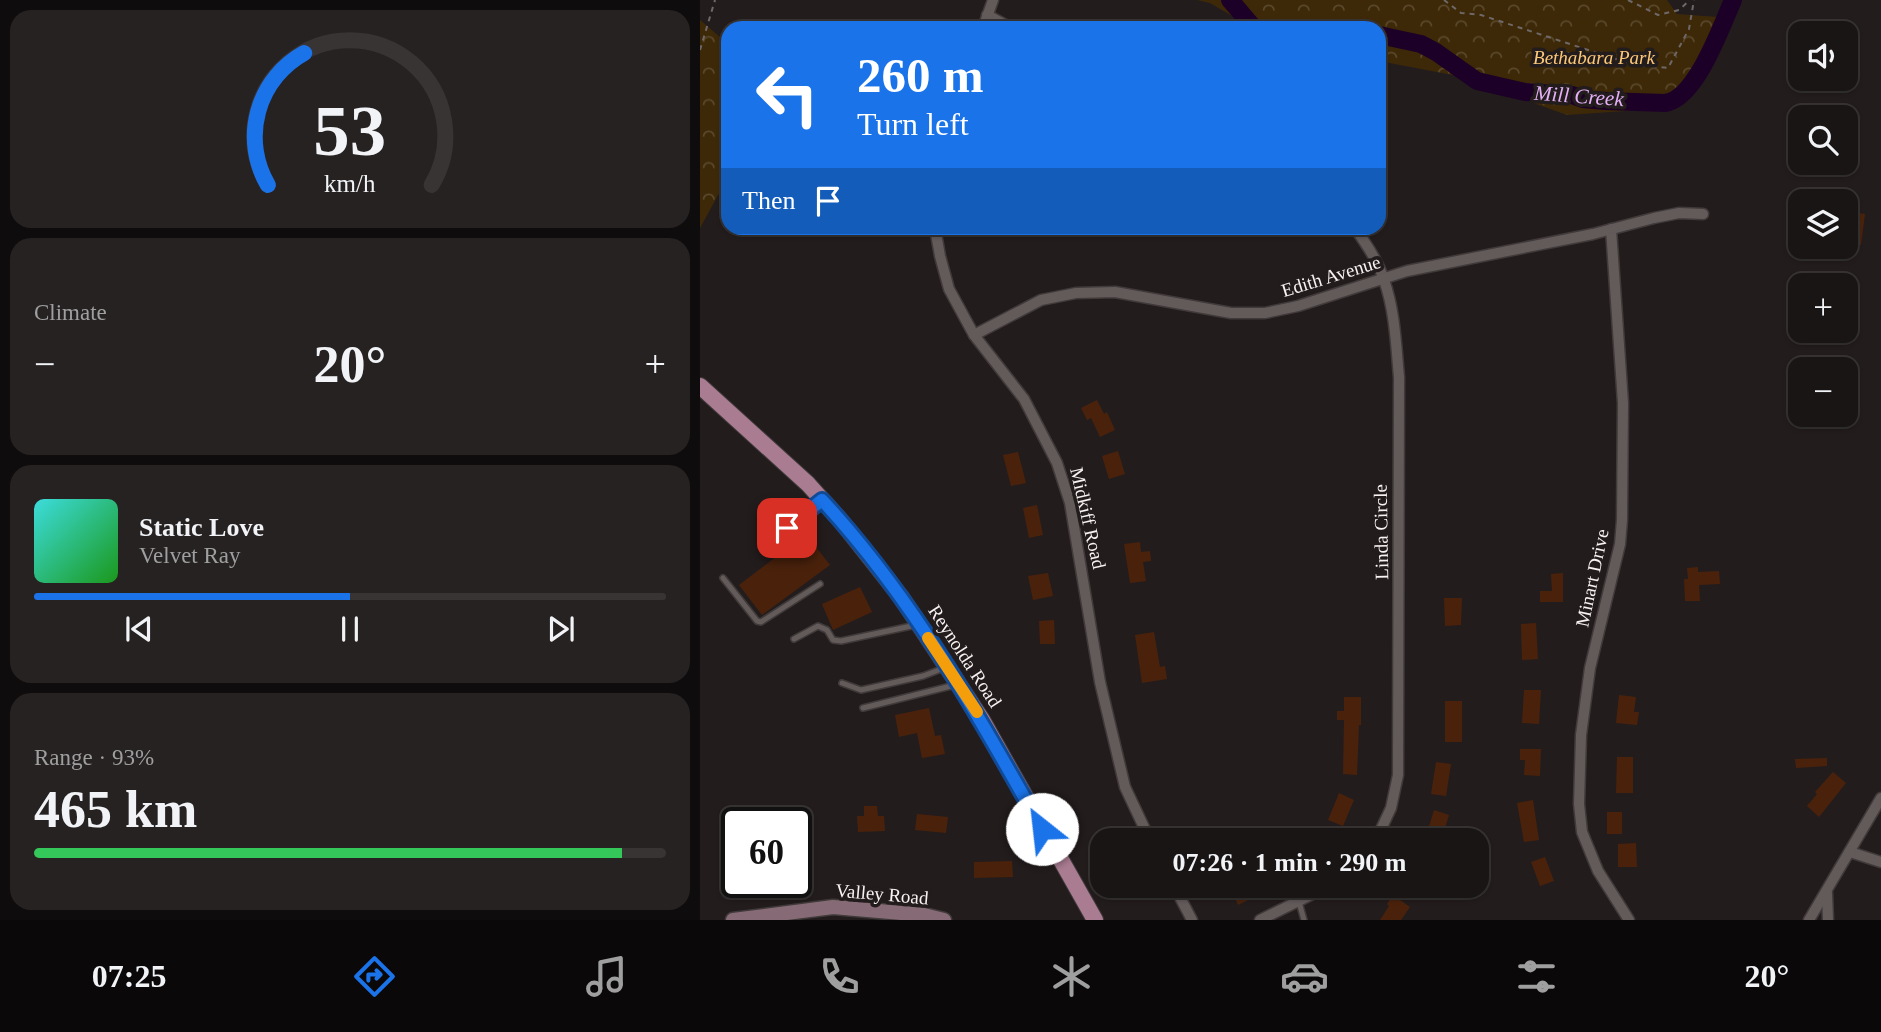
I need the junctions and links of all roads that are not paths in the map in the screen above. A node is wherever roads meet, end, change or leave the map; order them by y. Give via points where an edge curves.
1 (993, 0) edge
2 (988, 15) junction
3 (986, 21) edge
4 (999, 21) edge
5 (1703, 214) dead end
6 (1611, 229) junction
7 (937, 235) edge
8 (1360, 235) edge
9 (1384, 278) junction
10 (974, 335) junction
11 (700, 386) edge
12 (822, 500) junction
13 (787, 528) dead end
14 (723, 578) dead end
15 (820, 584) dead end
16 (919, 624) junction
17 (794, 639) dead end
18 (947, 667) junction
19 (842, 683) dead end
20 (958, 684) junction
21 (863, 708) dead end
22 (1881, 798) edge
23 (1144, 828) edge
24 (1382, 828) edge
25 (1850, 852) junction
26 (1881, 862) edge
27 (1827, 893) junction
28 (1180, 898) edge
29 (1306, 898) edge
30 (1299, 902) junction
31 (733, 920) edge
32 (944, 920) edge
33 (1095, 920) edge
34 (1192, 920) edge
35 (1260, 920) edge
36 (1304, 920) edge
37 (1629, 920) edge
38 (1809, 920) edge
39 (1828, 920) edge

1 - 2 street
2 - 3 street
2 - 4 street
5 - 6 street, Edith Avenue via 1679,213
6 - 9 street, Edith Avenue
6 - 37 street, Minart Drive via 1623,403 1622,520 1590,668 1581,735 1579,804 1582,832 1598,871
7 - 10 street, Midkiff Road via 949,289
8 - 9 street, Linda Circle
9 - 10 street, Edith Avenue via 1265,313 1231,313 1115,292 1076,293 1041,300
9 - 24 street, Linda Circle via 1399,377 1399,750 1391,808
10 - 23 street, Midkiff Road via 1024,398 1057,463 1070,503 1100,682 1125,787
11 - 12 main road, Reynolda Road
12 - 13 lane
12 - 16 main road, Reynolda Road
14 - 15 lane via 761,622
16 - 17 lane via 841,641 833,640 818,626
16 - 18 main road, Reynolda Road
18 - 19 lane via 861,690
18 - 20 main road, Reynolda Road
20 - 21 lane
20 - 33 main road, Reynolda Road
22 - 25 street
25 - 26 street
25 - 27 street
27 - 38 street
27 - 39 street
28 - 34 street
29 - 30 street
30 - 35 street
30 - 36 lane
31 - 32 street, Valley Road via 833,907

